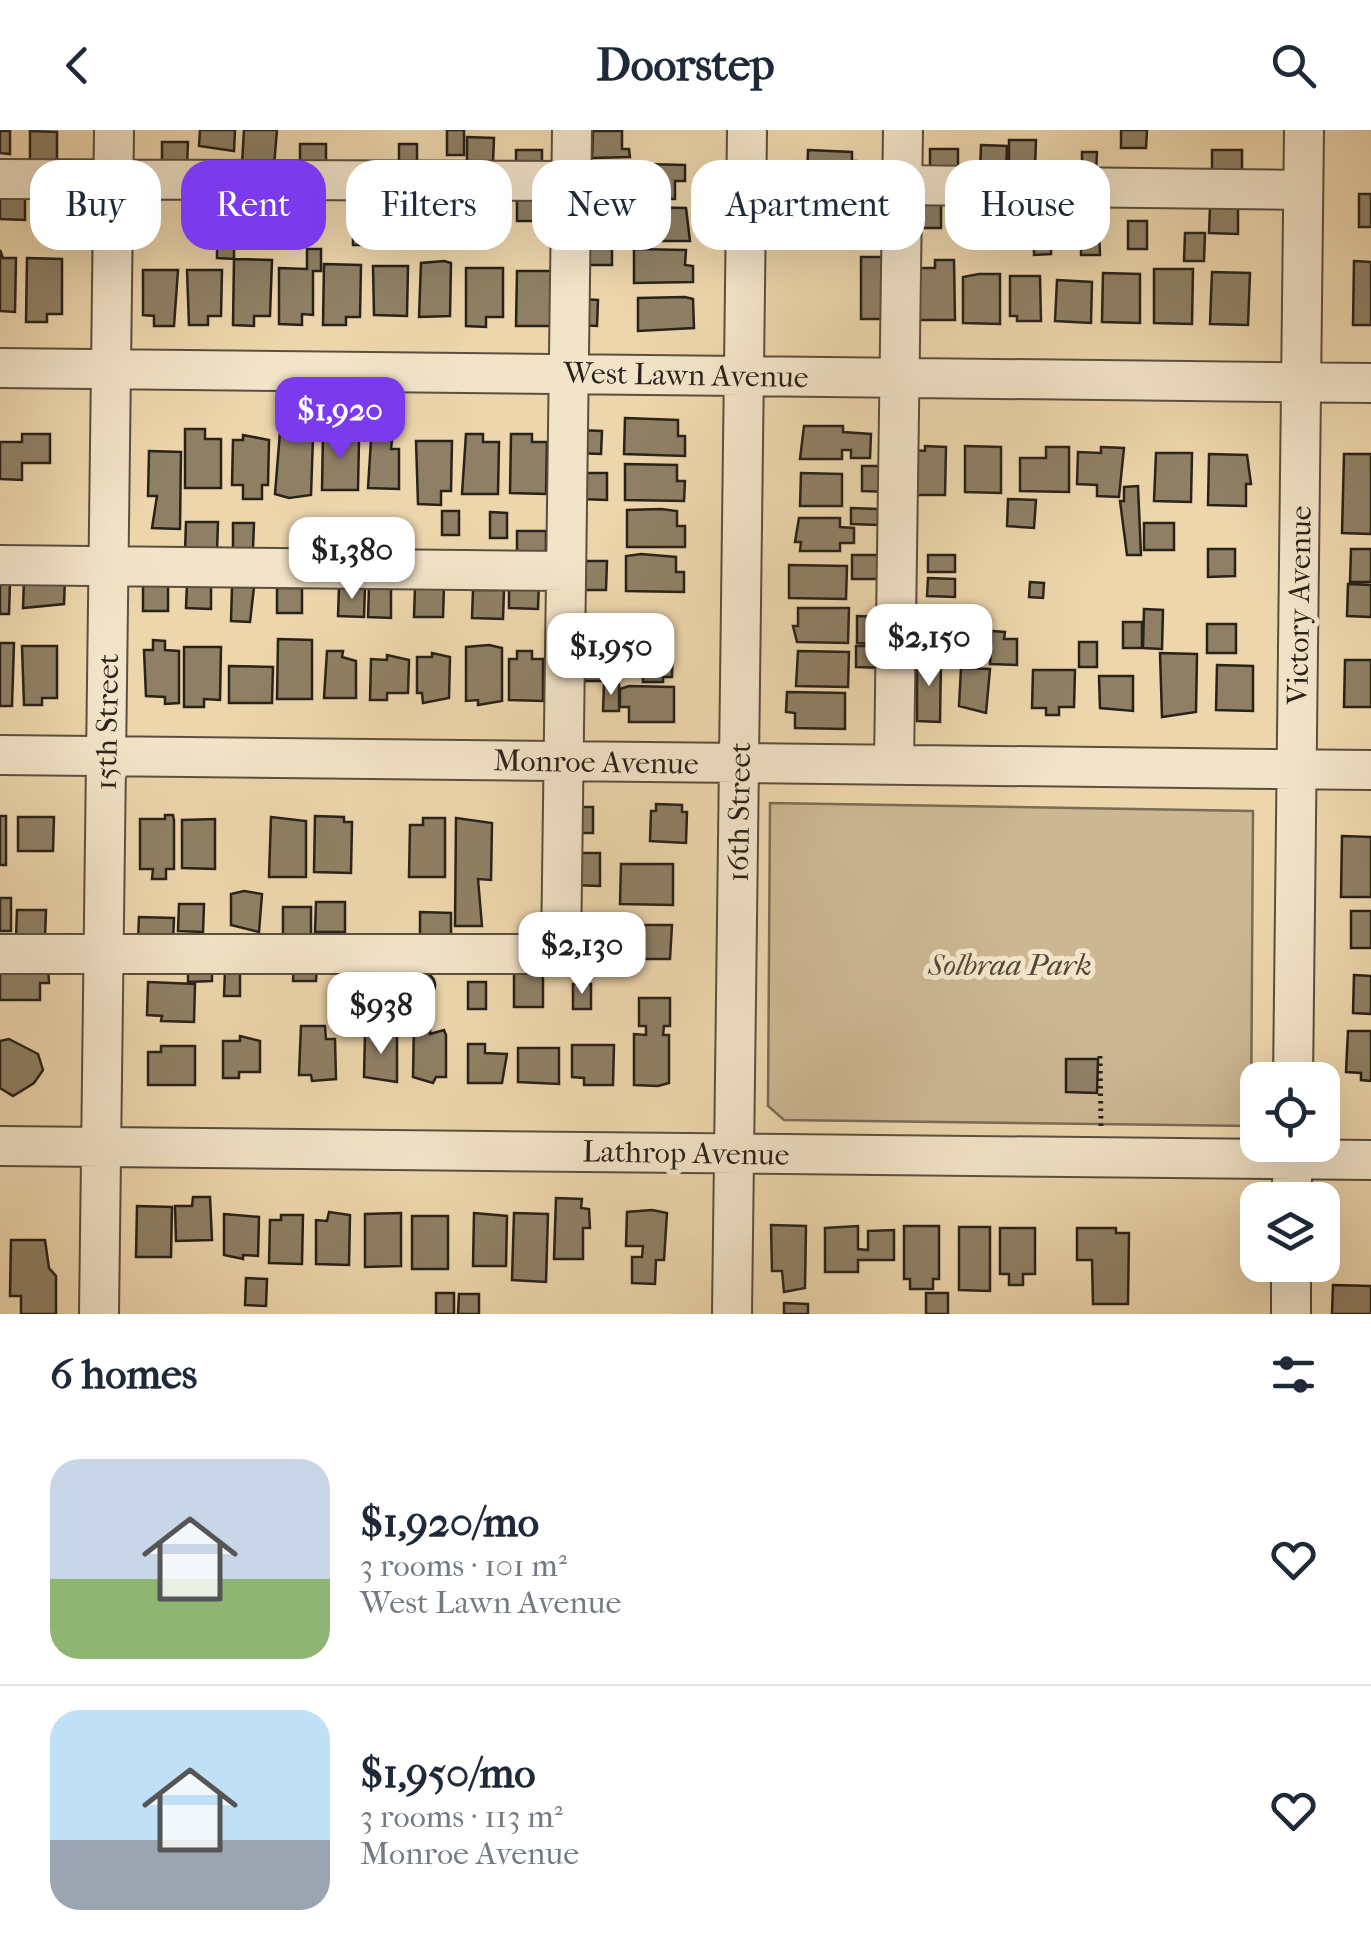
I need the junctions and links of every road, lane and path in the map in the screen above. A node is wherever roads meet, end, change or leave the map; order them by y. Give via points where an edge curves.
1 (114, 130) edge
2 (572, 130) edge
3 (747, 130) edge
4 (903, 130) edge
5 (1304, 130) edge
6 (114, 160) edge
7 (571, 160) edge
8 (902, 160) edge
9 (0, 179) edge
10 (30, 179) edge
11 (161, 179) edge
12 (532, 181) edge
13 (925, 185) edge
14 (1303, 190) junction
15 (113, 250) edge
16 (570, 250) edge
17 (901, 250) edge
18 (0, 368) edge
19 (111, 369) junction
20 (567, 374) junction
21 (744, 376) junction
22 (898, 378) junction
23 (1301, 383) junction
24 (1371, 383) edge
25 (0, 565) edge
26 (109, 565) junction
27 (564, 571) junction
28 (0, 755) edge
29 (107, 756) junction
30 (560, 762) junction
31 (740, 763) junction
32 (894, 765) junction
33 (1296, 770) junction
34 (1371, 770) edge
35 (0, 954) edge
36 (104, 954) junction
37 (1100, 1056) dead end
38 (1293, 1062) edge
39 (1101, 1126) dead end
40 (0, 1146) edge
41 (102, 1147) junction
42 (1240, 1152) edge
43 (735, 1153) junction
44 (1340, 1157) edge
45 (1371, 1160) edge
46 (1291, 1282) edge
47 (99, 1314) edge
48 (732, 1314) edge
49 (1291, 1314) edge

1 - 6 street, 15th Street
2 - 7 street
3 - 21 street, 16th Street
4 - 8 street
5 - 14 street, Victory Avenue
9 - 10 street
11 - 12 street
13 - 14 street
14 - 23 street, Victory Avenue
15 - 19 street, 15th Street
16 - 20 street
17 - 22 street
18 - 19 street, West Lawn Avenue
19 - 20 street, West Lawn Avenue
19 - 26 street, 15th Street
20 - 21 street, West Lawn Avenue
20 - 27 street
21 - 22 street, West Lawn Avenue
21 - 31 street, 16th Street
22 - 23 street, West Lawn Avenue
22 - 32 street
23 - 24 street, West Lawn Avenue
23 - 33 street, Victory Avenue
25 - 26 street
26 - 27 street
26 - 29 street, 15th Street
27 - 30 street
28 - 29 street, Monroe Avenue
29 - 30 street, Monroe Avenue
29 - 36 street, 15th Street
30 - 31 street, Monroe Avenue
30 - 36 street via 562,954
31 - 32 street, Monroe Avenue
31 - 43 street, 16th Street
32 - 33 street, Monroe Avenue
33 - 34 street, Monroe Avenue
33 - 38 street, Victory Avenue
35 - 36 street
36 - 41 street, 15th Street
37 - 39 path
40 - 41 street, Lathrop Avenue
41 - 43 street, Lathrop Avenue
41 - 47 street, 15th Street
42 - 43 street, Lathrop Avenue
43 - 48 street, 16th Street
44 - 45 street, Lathrop Avenue
46 - 49 street

